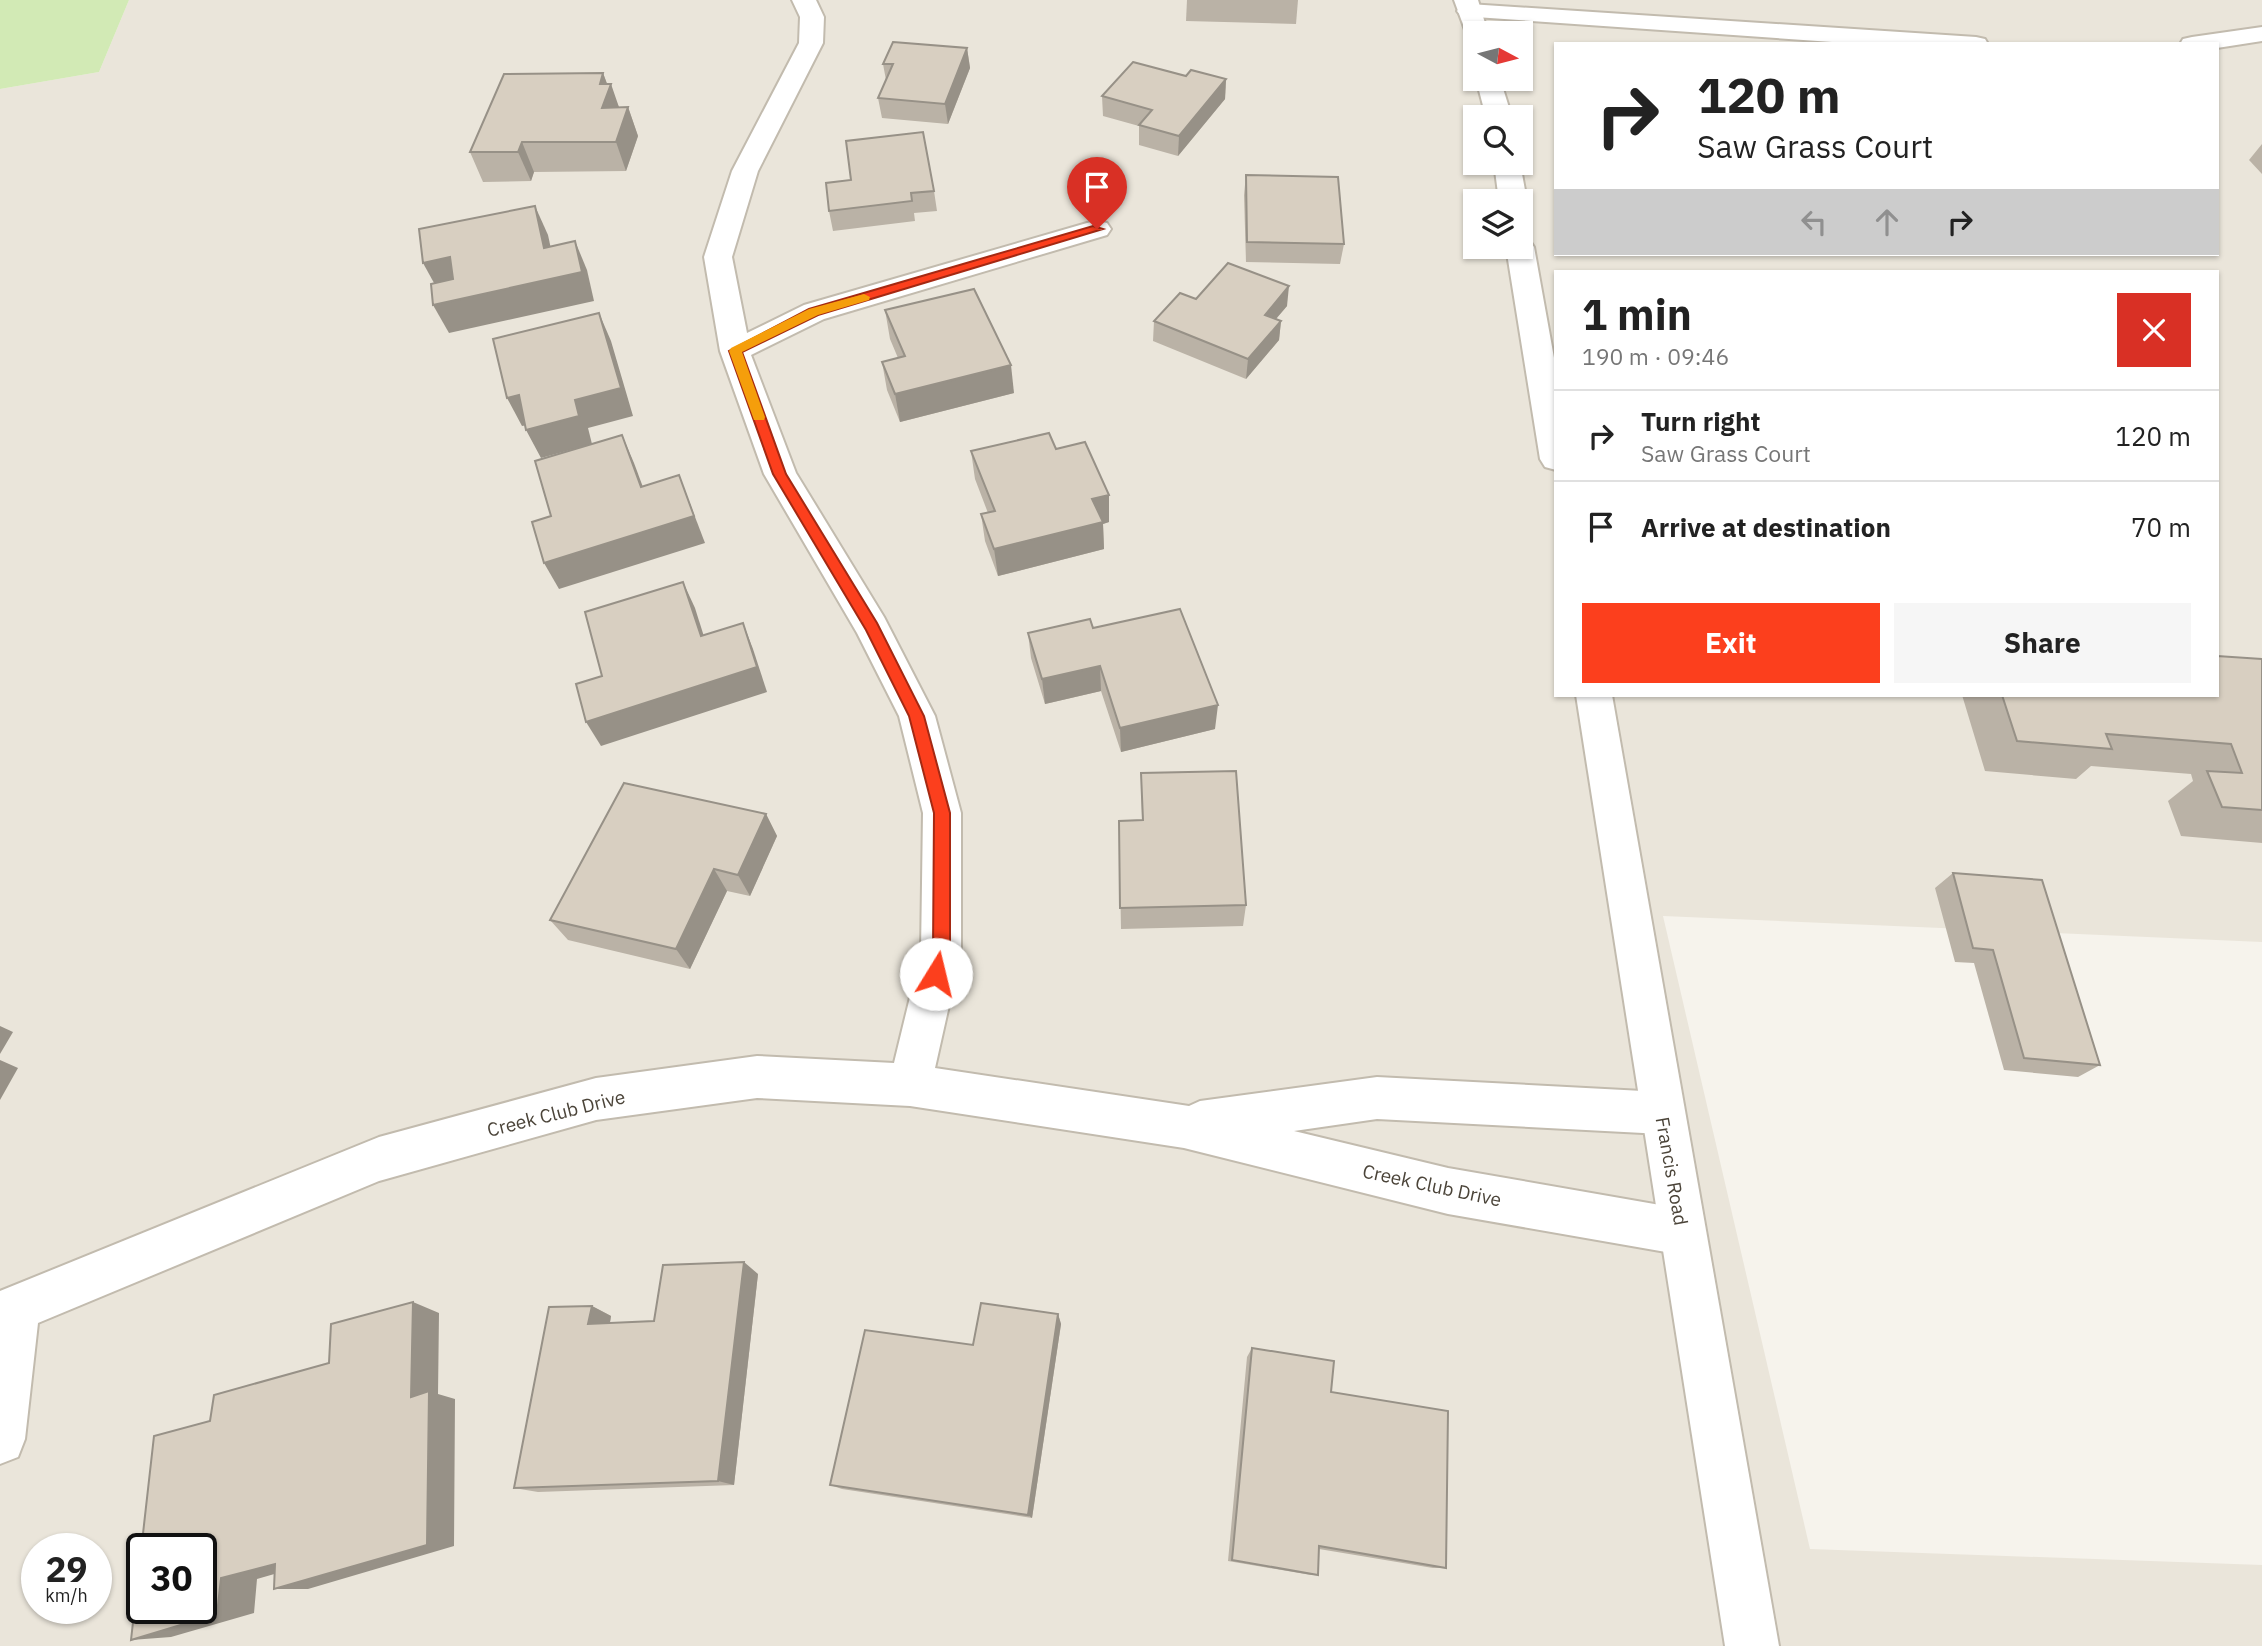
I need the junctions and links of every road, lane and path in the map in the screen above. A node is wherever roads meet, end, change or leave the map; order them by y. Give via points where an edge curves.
1 (804, 0) edge
2 (1471, 15) edge
3 (2262, 34) edge
4 (1941, 42) edge
5 (2206, 42) edge
6 (1097, 229) dead end
7 (1522, 259) edge
8 (735, 351) junction
9 (1554, 447) edge
10 (1594, 697) edge
11 (910, 1085) junction
12 (1662, 1114) junction
13 (1184, 1125) junction
14 (1683, 1232) junction
15 (8, 1313) edge
16 (0, 1439) edge
17 (1752, 1646) edge

1 - 8 street via 811,17 811,43 745,170 718,257
2 - 4 street
3 - 5 street
6 - 8 street via 814,312
7 - 9 street
8 - 11 street via 780,474 872,627 917,716 942,813 941,952
10 - 12 street, Francis Road
11 - 13 street, Creek Club Drive
11 - 15 street, Creek Club Drive via 757,1077 596,1099 379,1158
12 - 13 street, Creek Club Drive via 1377,1098
12 - 14 street, Francis Road
13 - 14 street, Creek Club Drive via 1448,1191
14 - 17 street, Francis Road
15 - 16 street

